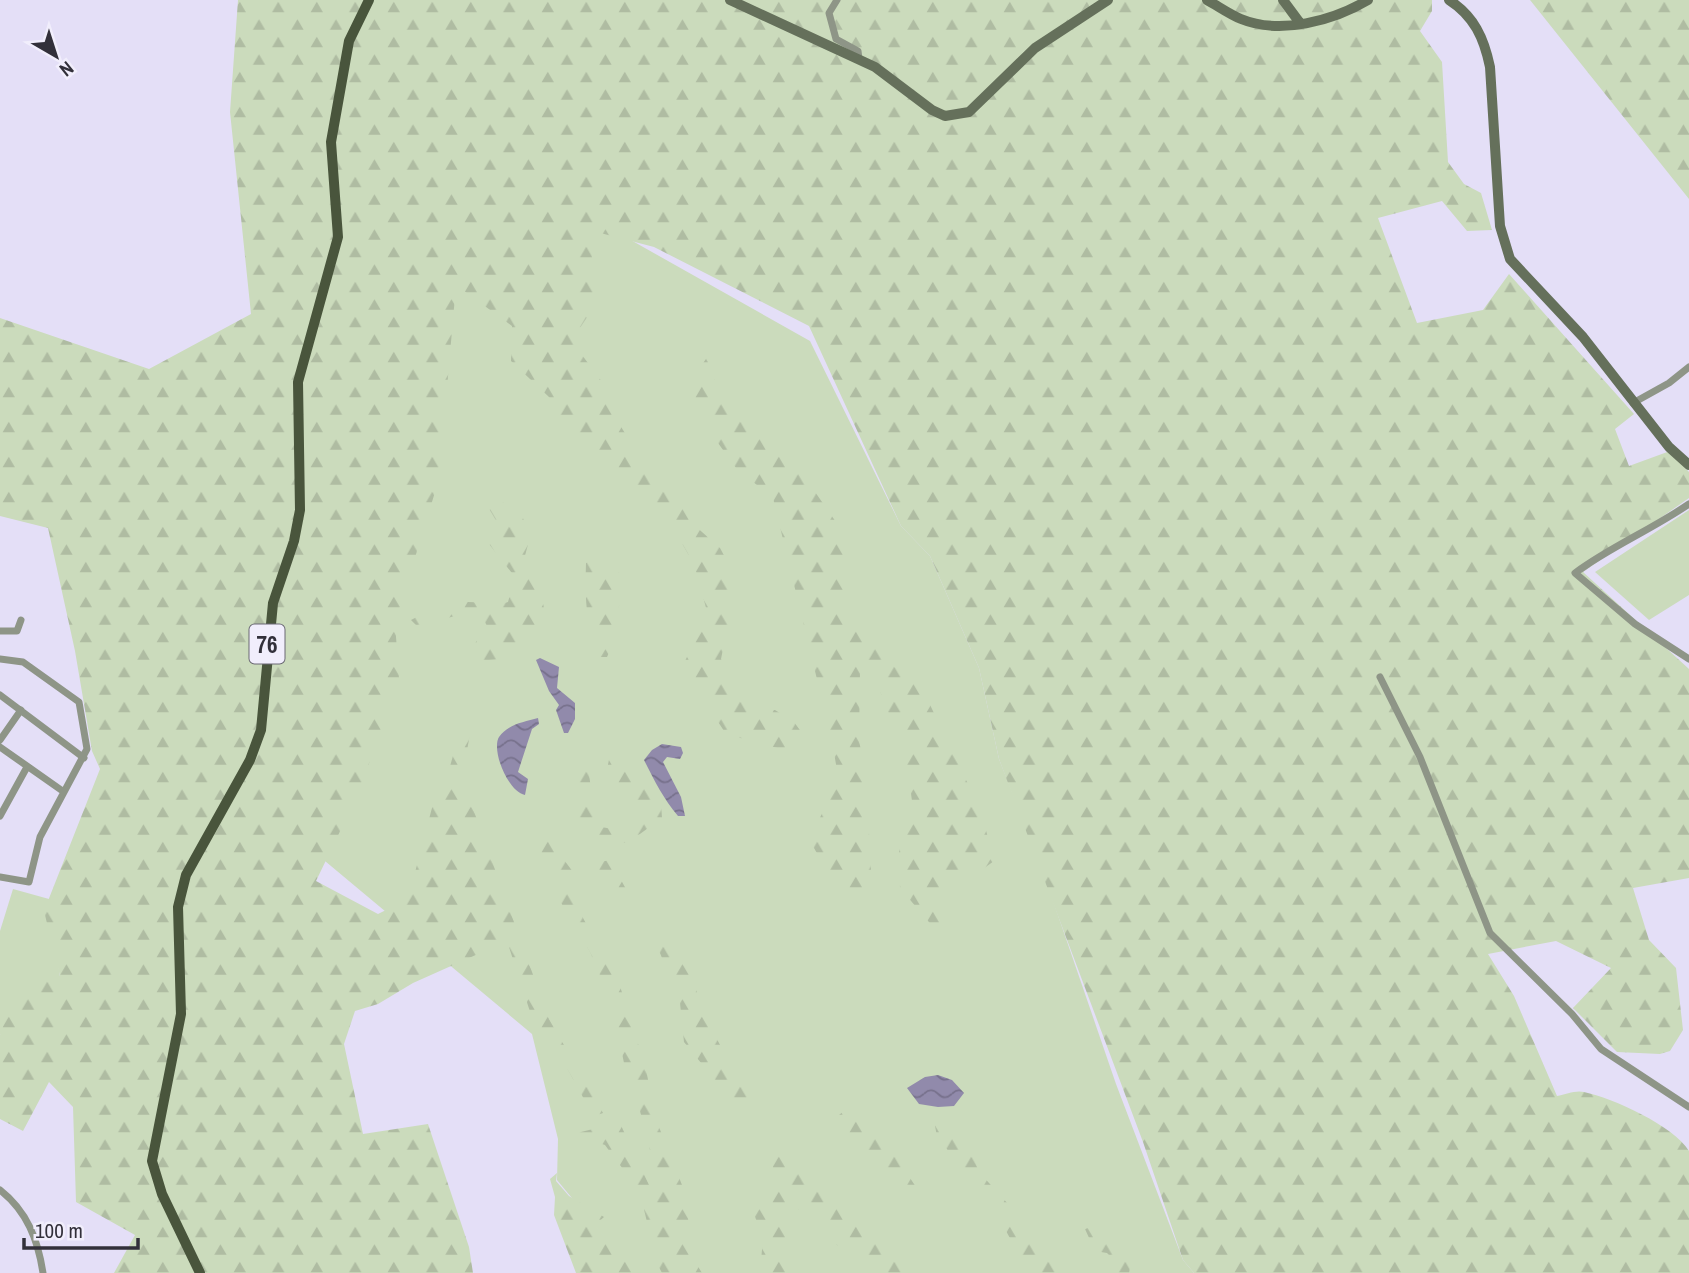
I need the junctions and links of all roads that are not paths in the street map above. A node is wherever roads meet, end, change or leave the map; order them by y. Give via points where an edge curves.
1 (369, 0) edge
2 (730, 0) edge
3 (836, 0) edge
4 (1108, 0) edge
5 (1207, 0) edge
6 (1283, 0) edge
7 (1368, 0) edge
8 (1449, 0) edge
9 (1300, 23) junction
10 (859, 59) junction
11 (1689, 367) edge
12 (1633, 403) junction
13 (1689, 465) edge
14 (1689, 504) edge
15 (21, 620) dead end
16 (0, 631) edge
17 (1689, 659) edge
18 (0, 660) edge
19 (1380, 677) dead end
20 (0, 695) edge
21 (21, 710) junction
22 (0, 740) edge
23 (0, 747) edge
24 (84, 758) junction
25 (27, 767) junction
26 (64, 792) junction
27 (0, 817) edge
28 (0, 877) edge
29 (1689, 1107) edge
30 (0, 1190) edge
31 (43, 1273) edge
32 (200, 1273) edge

1 - 32 main road, 76 via 349,41 331,142 338,237 298,382 300,510 272,603 261,730 250,760 186,875 178,907 181,1014 152,1161 162,1194
2 - 10 street
3 - 10 street via 829,13 836,39 858,51
4 - 10 street via 1035,48 979,103 958,116 932,110
5 - 9 street via 1242,19 1274,25
6 - 9 street
7 - 9 street via 1325,20
8 - 12 street via 1477,26 1485,42 1500,226 1510,258 1583,337
11 - 12 street
12 - 13 street
14 - 17 street via 1575,573 1635,624
15 - 16 street via 17,631
18 - 24 street via 23,662 79,702 87,749
19 - 29 street via 1420,757 1490,933 1601,1049
20 - 21 street
21 - 22 street
21 - 24 street
23 - 25 street
24 - 26 street
25 - 26 street
25 - 27 street
26 - 28 street via 40,838 29,882
30 - 31 street via 26,1218

